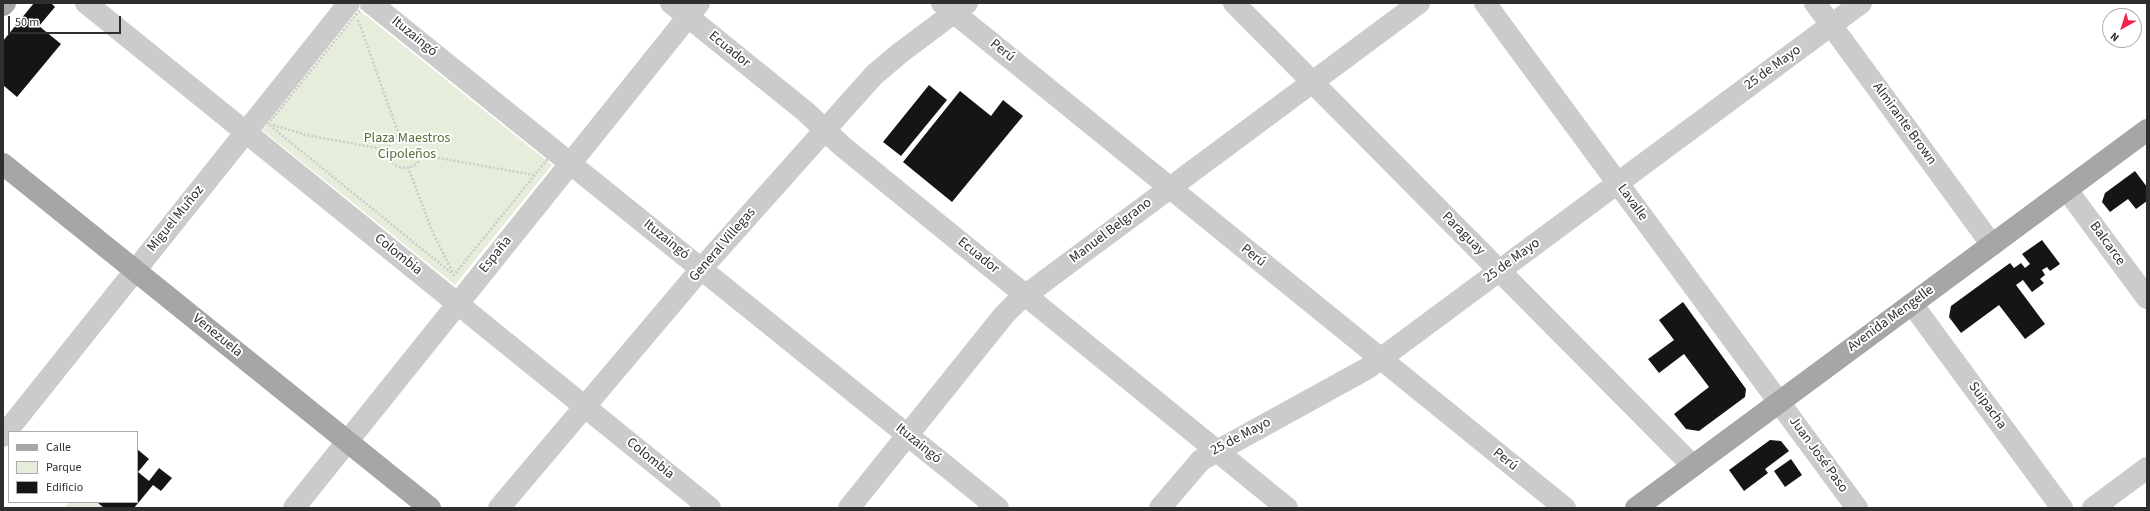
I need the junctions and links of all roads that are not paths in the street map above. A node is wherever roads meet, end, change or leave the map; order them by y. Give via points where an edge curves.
1 (86, 3) edge
2 (670, 3) edge
3 (1234, 3) edge
4 (1418, 3) edge
5 (1485, 3) edge
6 (1815, 3) edge
7 (1861, 3) edge
8 (954, 6) edge
9 (359, 7) edge
10 (694, 10) edge
11 (1831, 25) junction
12 (1312, 82) junction
13 (825, 130) junction
14 (2147, 130) edge
15 (246, 132) junction
16 (570, 163) junction
17 (3, 164) edge
18 (1617, 183) junction
19 (1170, 188) junction
20 (2067, 190) junction
21 (1992, 244) junction
22 (701, 269) junction
23 (135, 270) junction
24 (1499, 270) junction
25 (1025, 295) junction
26 (2147, 298) edge
27 (457, 303) junction
28 (1912, 304) junction
29 (1380, 358) junction
30 (1779, 402) junction
31 (585, 406) junction
32 (908, 435) junction
33 (3, 436) edge
34 (347, 441) junction
35 (1216, 450) junction
36 (1693, 466) junction
37 (2147, 468) edge
38 (294, 508) edge
39 (430, 508) edge
40 (499, 508) edge
41 (710, 508) edge
42 (849, 508) edge
43 (998, 508) edge
44 (1160, 508) edge
45 (1287, 508) edge
46 (1565, 508) edge
47 (1636, 508) edge
48 (1857, 508) edge
49 (2062, 508) edge
50 (2093, 508) edge

1 - 15 street, Colombia
2 - 10 street, Ecuador
3 - 12 street, Paraguay
4 - 12 street, Manuel Belgrano
5 - 18 street, Lavalle
6 - 11 street, Almirante Brown
7 - 11 street, 25 de Mayo
8 - 13 street, General Villegas via 882,67
8 - 19 street, Perú
9 - 15 street, Miguel Muñoz
9 - 16 street, Ituzaingó
10 - 13 street, Ecuador
10 - 16 street, España
11 - 18 street, 25 de Mayo
11 - 21 street, Almirante Brown
12 - 19 street, Manuel Belgrano
12 - 24 street, Paraguay
13 - 22 street, General Villegas
13 - 25 street, Ecuador
14 - 20 main road, Avenida Mengelle
15 - 23 street, Miguel Muñoz
15 - 27 street, Colombia
16 - 22 street, Ituzaingó
16 - 27 street, España
17 - 23 main road, Venezuela
18 - 24 street, 25 de Mayo
18 - 30 street, Lavalle
19 - 25 street, Manuel Belgrano
19 - 29 street, Perú
20 - 21 main road, Avenida Mengelle
20 - 26 street, Balcarce
21 - 28 main road, Avenida Mengelle
22 - 31 street, General Villegas
22 - 32 street, Ituzaingó
23 - 33 street, Miguel Muñoz
23 - 34 main road, Venezuela
24 - 29 street, 25 de Mayo
24 - 36 street, Paraguay
25 - 32 street, Manuel Belgrano via 1004,315
25 - 35 street, Ecuador
27 - 31 street, Colombia
27 - 34 street, España
28 - 30 main road, Avenida Mengelle
28 - 49 street, Suipacha
29 - 35 street, 25 de Mayo via 1342,384
29 - 46 street, Perú
30 - 36 main road, Avenida Mengelle
30 - 48 street, Juan José Paso
31 - 40 street, General Villegas
31 - 41 street, Colombia
32 - 42 street, Manuel Belgrano
32 - 43 street, Ituzaingó
34 - 38 street, España
34 - 39 main road, Venezuela
35 - 44 street, 25 de Mayo via 1195,465
35 - 45 street, Ecuador
36 - 47 main road, Avenida Mengelle
37 - 50 street

